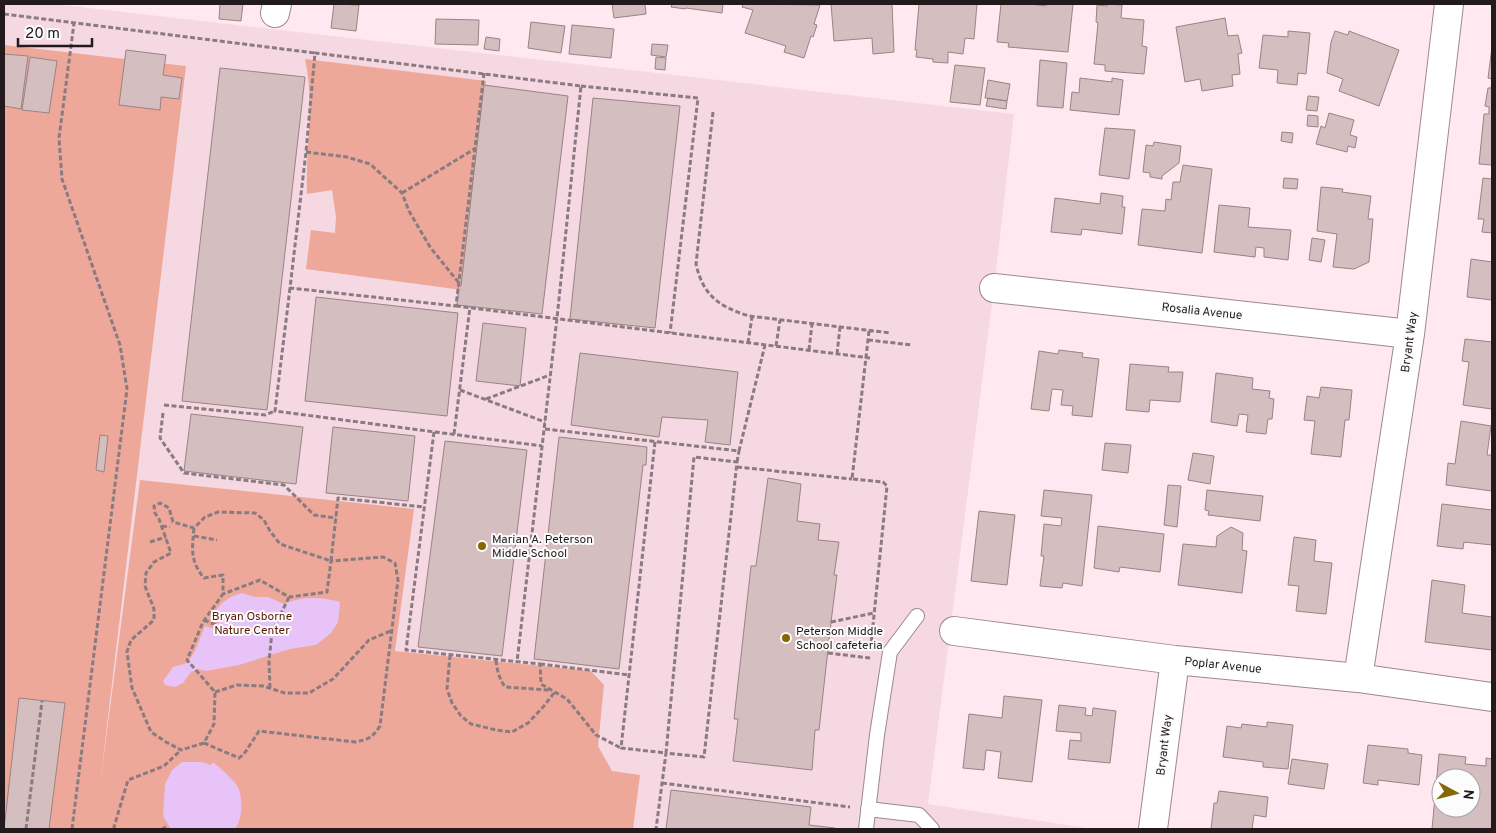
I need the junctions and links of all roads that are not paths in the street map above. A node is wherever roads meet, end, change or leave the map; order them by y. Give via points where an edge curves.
1 (1449, 4) edge
2 (994, 288) dead end
3 (1410, 334) junction
4 (917, 616) dead end
5 (954, 631) dead end
6 (1175, 660) junction
7 (1358, 678) junction
8 (1492, 697) edge
9 (868, 809) junction
10 (866, 829) edge
11 (932, 829) edge
12 (1153, 829) edge

1 - 3 street, Bryant Way
2 - 3 street, Rosalia Avenue
3 - 7 street, Bryant Way
4 - 9 lane via 890,652
5 - 6 street, Poplar Avenue
6 - 7 street, Poplar Avenue
6 - 12 street, Bryant Way
7 - 8 street, Poplar Avenue
9 - 10 lane
9 - 11 lane via 919,815

